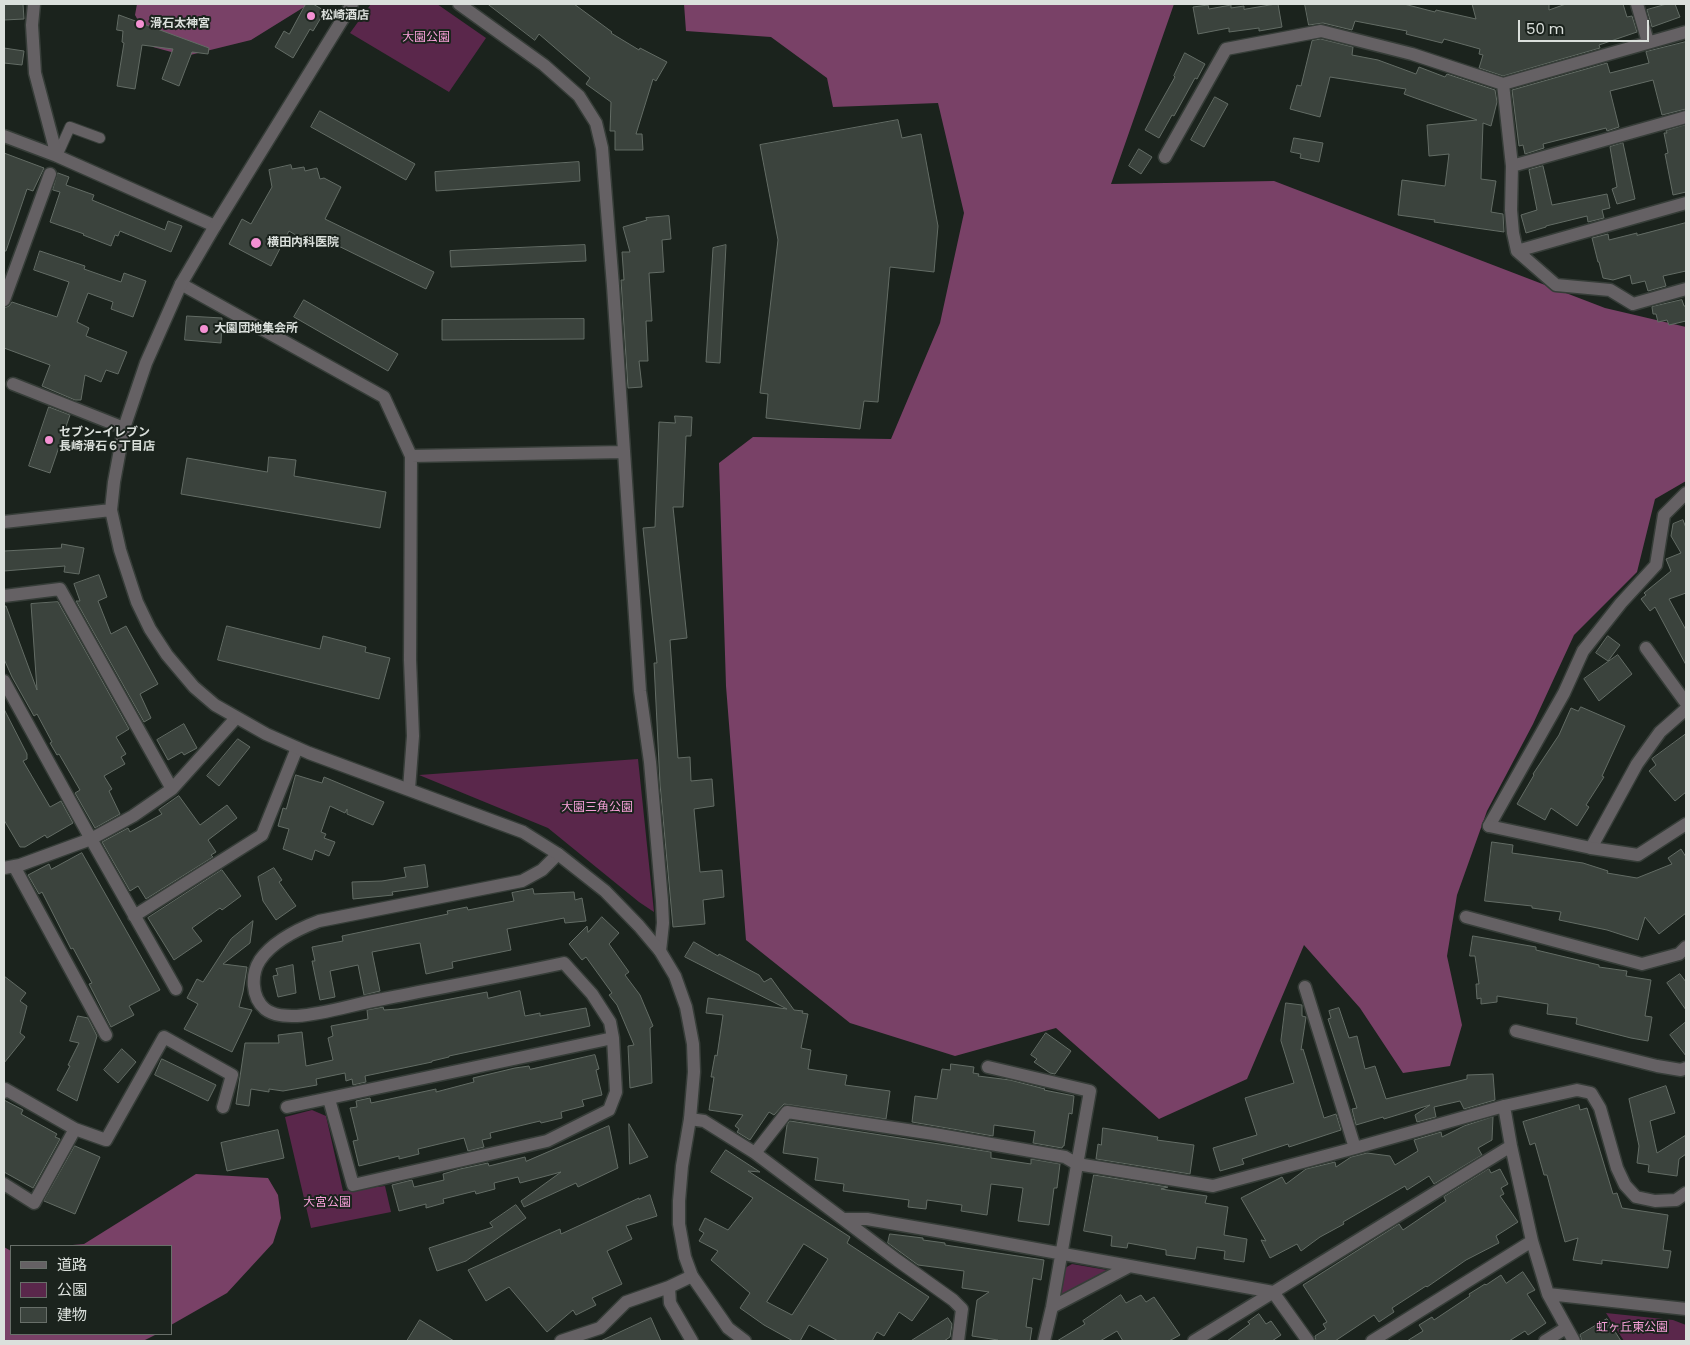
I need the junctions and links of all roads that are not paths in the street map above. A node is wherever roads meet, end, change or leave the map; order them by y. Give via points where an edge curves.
1 (34, 4) edge
2 (352, 4) edge
3 (458, 4) edge
4 (1637, 4) edge
5 (1686, 32) edge
6 (1648, 42) junction
7 (1503, 84) junction
8 (1686, 117) edge
9 (4, 136) edge
10 (100, 138) dead end
11 (56, 156) junction
12 (1165, 157) dead end
13 (1512, 166) junction
14 (50, 174) dead end
15 (1686, 204) edge
16 (215, 226) junction
17 (1517, 251) junction
18 (9, 272) edge
19 (181, 284) junction
20 (1686, 289) edge
21 (4, 300) edge
22 (13, 384) dead end
23 (124, 428) junction
24 (623, 452) junction
25 (411, 456) junction
26 (1686, 493) edge
27 (111, 510) junction
28 (4, 522) edge
29 (4, 596) edge
30 (1646, 648) dead end
31 (4, 681) edge
32 (1686, 703) edge
33 (1686, 709) edge
34 (236, 718) junction
35 (297, 748) junction
36 (172, 789) junction
37 (409, 789) junction
38 (1686, 824) edge
39 (91, 839) junction
40 (1591, 848) junction
41 (558, 854) junction
42 (7, 866) edge
43 (134, 916) junction
44 (1466, 917) dead end
45 (1686, 947) edge
46 (660, 951) junction
47 (1305, 987) dead end
48 (176, 989) dead end
49 (1516, 1031) dead end
50 (106, 1034) dead end
51 (613, 1038) junction
52 (988, 1068) dead end
53 (1686, 1068) edge
54 (4, 1092) edge
55 (330, 1099) junction
56 (1504, 1106) junction
57 (223, 1107) dead end
58 (287, 1107) dead end
59 (690, 1119) junction
60 (75, 1128) junction
61 (1511, 1146) junction
62 (1355, 1148) junction
63 (755, 1153) junction
64 (1077, 1164) junction
65 (4, 1184) edge
66 (1686, 1193) edge
67 (843, 1219) junction
68 (1532, 1241) junction
69 (1061, 1254) junction
70 (1130, 1266) junction
71 (692, 1276) junction
72 (669, 1286) junction
73 (1274, 1292) junction
74 (1548, 1294) junction
75 (1052, 1307) junction
76 (1686, 1308) edge
77 (1566, 1328) junction
78 (561, 1341) edge
79 (692, 1341) edge
80 (744, 1341) edge
81 (958, 1341) edge
82 (1044, 1341) edge
83 (1194, 1341) edge
84 (1308, 1341) edge
85 (1372, 1341) edge
86 (1545, 1341) edge
87 (1574, 1341) edge

1 - 11 street via 32,25 36,73
2 - 16 street
3 - 24 street via 544,65 580,96 596,123 602,148
4 - 6 street
5 - 6 street
6 - 7 street
7 - 12 street via 1412,54 1321,31 1226,49
7 - 13 street
8 - 13 street
9 - 11 street
10 - 11 lane via 70,127
11 - 16 street
13 - 17 street via 1511,210
14 - 18 street
15 - 17 street
16 - 19 street
17 - 20 street via 1556,285 1610,290 1633,304
18 - 21 street
19 - 23 street via 146,363
19 - 25 street via 384,396
22 - 23 street
23 - 27 street
24 - 25 street
24 - 46 street via 640,691 650,762 662,901
25 - 37 street via 413,736
26 - 40 street via 1664,514 1656,565 1583,651 1564,693 1489,826
27 - 28 street
27 - 34 street via 137,602 150,629 194,687
29 - 36 street via 60,589
30 - 32 street
31 - 39 street
33 - 40 street via 1660,732 1637,764
34 - 35 street
34 - 36 street
35 - 37 street
35 - 43 street via 262,835
36 - 39 street
37 - 41 street via 523,832
38 - 40 street via 1638,855
39 - 42 street
39 - 43 street
41 - 46 street via 605,891
41 - 51 street via 542,870 522,881 319,921 300,928 273,946 260,961 253,977 257,1000 274,1014 312,1014 564,963 592,994 610,1022
42 - 50 street
43 - 48 street
44 - 45 street via 1642,964 1679,954
46 - 59 street via 675,976 686,1007 693,1044
47 - 62 street
49 - 53 street via 1656,1066
51 - 55 street
51 - 55 street via 616,1092 609,1110 547,1141 354,1186
52 - 64 street via 1090,1091
54 - 60 street via 6,1089
55 - 58 street
56 - 61 street
56 - 62 street
56 - 66 street via 1577,1090 1591,1093 1600,1108 1617,1168 1625,1185 1636,1197 1655,1201 1676,1200
57 - 60 street via 232,1075 164,1036 106,1140
59 - 63 street via 704,1121
59 - 71 street via 682,1166 679,1224
60 - 65 street via 34,1203
61 - 68 street
61 - 73 street
62 - 64 street via 1213,1186
63 - 64 street via 787,1112 1064,1157
63 - 67 street
64 - 69 street
67 - 69 street via 885,1222
67 - 81 street via 954,1300 962,1309
68 - 74 street
68 - 85 street
69 - 70 street
69 - 75 street
70 - 73 street
70 - 75 street
71 - 72 street
71 - 80 street via 728,1328
72 - 78 street via 626,1302 600,1328
72 - 79 street via 670,1303
73 - 83 street
73 - 84 street
74 - 76 street
74 - 77 street
75 - 82 street
77 - 86 street
77 - 87 street

